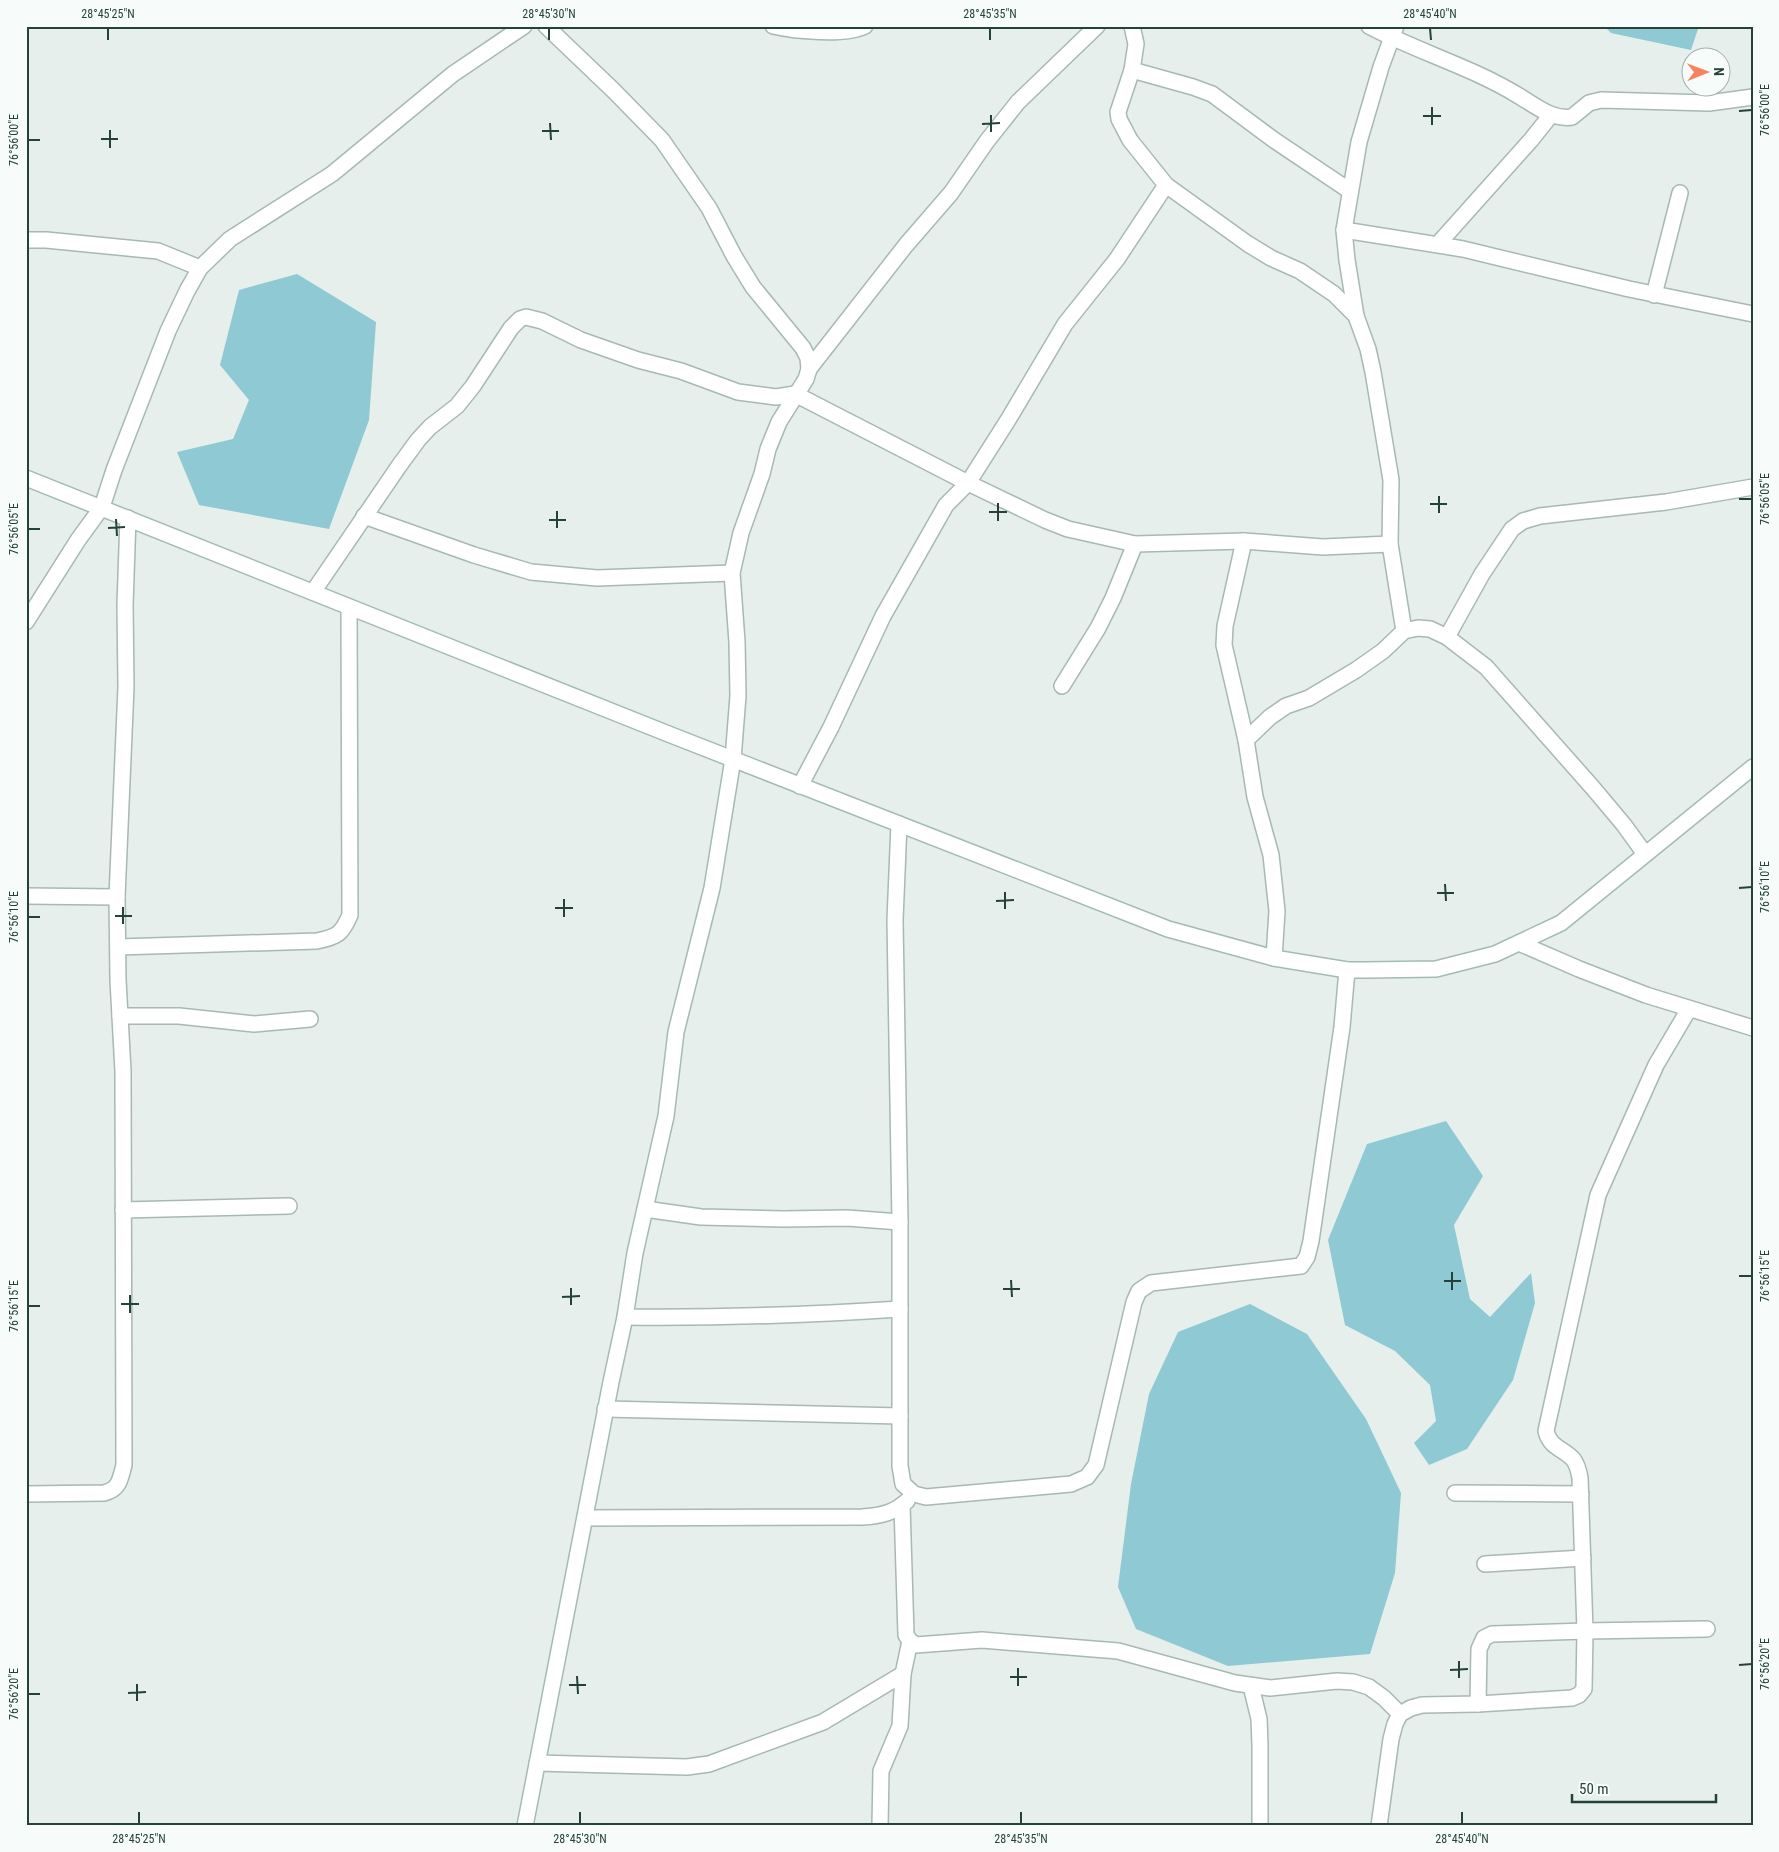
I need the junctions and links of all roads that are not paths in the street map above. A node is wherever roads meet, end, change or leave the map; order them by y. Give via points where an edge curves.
1 (524, 26) edge
2 (546, 26) edge
3 (773, 26) edge
4 (866, 26) edge
5 (1097, 26) edge
6 (1132, 26) edge
7 (1369, 26) edge
8 (1394, 32) edge
9 (1132, 70) junction
10 (1753, 97) edge
11 (1551, 115) junction
12 (1166, 185) junction
13 (1350, 191) junction
14 (1680, 193) dead end
15 (1344, 230) junction
16 (26, 240) edge
17 (1438, 244) junction
18 (200, 268) junction
19 (1654, 295) junction
20 (1753, 314) edge
21 (1356, 316) junction
22 (809, 370) junction
23 (795, 394) junction
24 (26, 478) edge
25 (968, 482) junction
26 (1753, 487) edge
27 (102, 507) junction
28 (364, 516) junction
29 (128, 518) junction
30 (1244, 542) junction
31 (1135, 544) junction
32 (1390, 544) junction
33 (732, 572) junction
34 (313, 592) junction
35 (349, 607) junction
36 (26, 622) edge
37 (1404, 631) junction
38 (1447, 637) junction
39 (1062, 686) dead end
40 (1246, 740) junction
41 (733, 759) junction
42 (1753, 767) edge
43 (800, 786) junction
44 (899, 824) junction
45 (1645, 854) junction
46 (26, 896) edge
47 (117, 897) junction
48 (1519, 943) junction
49 (118, 947) junction
50 (1274, 958) junction
51 (1347, 970) junction
52 (1689, 1009) junction
53 (120, 1016) junction
54 (310, 1019) dead end
55 (1753, 1028) edge
56 (289, 1206) dead end
57 (645, 1209) junction
58 (123, 1210) junction
59 (900, 1222) junction
60 (900, 1309) junction
61 (625, 1317) junction
62 (605, 1409) junction
63 (900, 1416) junction
64 (1455, 1493) dead end
65 (26, 1494) edge
66 (914, 1494) junction
67 (1581, 1494) junction
68 (902, 1506) junction
69 (585, 1518) junction
70 (1583, 1558) junction
71 (1486, 1564) dead end
72 (1707, 1629) dead end
73 (1585, 1631) junction
74 (910, 1641) junction
75 (903, 1674) junction
76 (1251, 1686) junction
77 (1478, 1704) junction
78 (1400, 1714) junction
79 (537, 1763) junction
80 (525, 1826) edge
81 (880, 1826) edge
82 (1260, 1826) edge
83 (1380, 1826) edge

1 - 18 street via 453,74 332,174 230,240
2 - 22 street via 662,140 709,208 753,287 803,348
3 - 4 street via 841,31
5 - 22 street via 1018,102 951,193 906,245
6 - 9 street via 1136,44
7 - 8 street
8 - 11 street
8 - 13 street via 1359,142
9 - 12 street via 1120,104 1119,119 1139,152
9 - 13 street via 1212,94
10 - 11 street via 1710,103 1600,100 1590,103 1572,117
11 - 17 street
12 - 21 street via 1248,244 1300,271 1334,294
12 - 25 street via 1117,259 1066,324
13 - 15 street
14 - 19 street
15 - 17 street
15 - 21 street
16 - 18 street via 158,251
17 - 19 street
18 - 27 street via 168,332
19 - 20 street
21 - 32 street via 1373,372 1391,480
22 - 23 street
23 - 25 street
23 - 28 street via 776,398 738,392 581,340 526,317 511,328 457,406 418,440
23 - 33 street via 768,449
24 - 27 street
25 - 31 street via 1068,529
25 - 43 street via 946,505 883,616
26 - 38 street via 1666,502 1540,516 1524,521 1512,529
27 - 29 street
27 - 36 street
28 - 33 street via 474,556 531,572 597,578
28 - 34 street
29 - 34 street
29 - 47 street via 126,687
30 - 31 street
30 - 32 street via 1323,546
30 - 40 street via 1225,626 1224,645
31 - 39 street via 1098,628
32 - 37 street
33 - 41 street via 738,687
34 - 35 street
35 - 41 street
35 - 49 street via 350,914 341,932 317,941
37 - 38 street via 1430,629
37 - 40 street via 1356,670 1270,717
38 - 45 street via 1486,667 1594,788
40 - 50 street via 1255,797 1271,855 1277,911
41 - 43 street
41 - 57 street via 712,888 676,1032 666,1116
42 - 45 street
43 - 44 street
44 - 50 street via 1168,928
44 - 59 street via 895,930
45 - 48 street via 1561,923
46 - 47 street
47 - 49 street
48 - 51 street via 1494,954 1436,969
48 - 52 street via 1621,986
49 - 53 street
50 - 51 street
51 - 66 street via 1342,1027 1311,1241 1301,1266 1151,1283 1140,1291 1134,1302 1096,1465 1086,1477 1071,1484 926,1497
52 - 55 street
52 - 67 street via 1656,1065 1598,1195 1546,1431 1548,1439 1577,1467
53 - 54 street via 179,1016 254,1024
53 - 58 street
56 - 58 street
57 - 59 street via 701,1217 847,1218
57 - 61 street
58 - 65 street via 124,1465 118,1486 104,1492
59 - 60 street
60 - 61 street via 716,1318
60 - 63 street
61 - 62 street
62 - 63 street
62 - 69 street
63 - 66 street via 903,1484
64 - 67 street
66 - 68 street
67 - 70 street
68 - 69 street via 892,1512 862,1517
68 - 74 street via 906,1635
69 - 79 street
70 - 71 street
70 - 73 street
72 - 73 street
73 - 77 street via 1585,1682 1579,1695
73 - 77 street via 1492,1634 1484,1638 1479,1649
74 - 75 street
74 - 76 street via 916,1644 982,1640 1118,1651
75 - 79 street via 823,1722 709,1764 686,1767
75 - 81 street via 900,1726 881,1771
76 - 78 street via 1270,1688 1353,1682 1369,1687
76 - 82 street via 1259,1719
77 - 78 street via 1422,1704
78 - 83 street via 1391,1739
79 - 80 street

